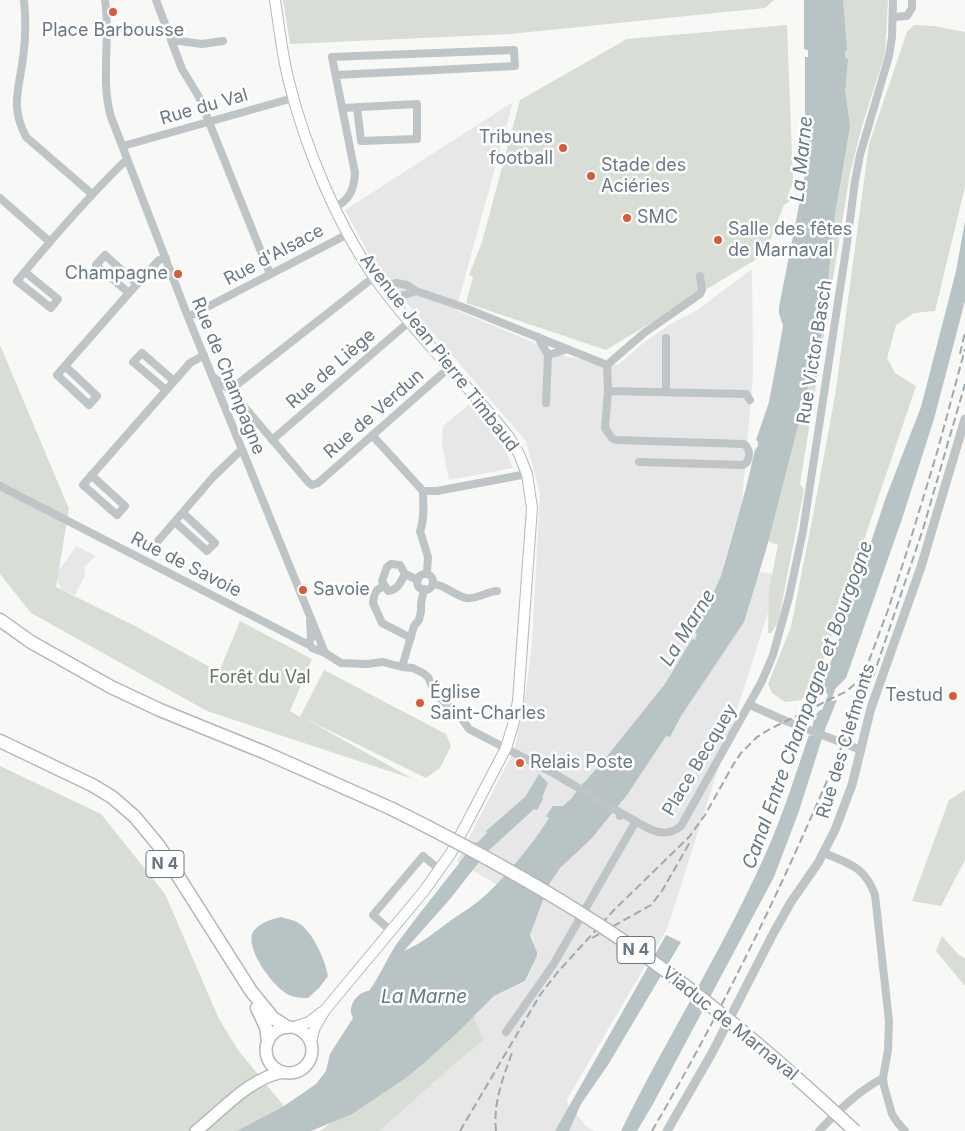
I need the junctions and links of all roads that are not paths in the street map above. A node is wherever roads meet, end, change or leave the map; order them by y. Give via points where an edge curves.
1 (24, 0) edge
2 (105, 0) edge
3 (156, 0) edge
4 (275, 0) edge
5 (893, 0) edge
6 (912, 0) edge
7 (893, 16) junction
8 (172, 40) junction
9 (223, 41) dead end
10 (336, 75) junction
11 (293, 98) junction
12 (357, 107) junction
13 (342, 108) junction
14 (209, 122) junction
15 (123, 146) junction
16 (128, 161) junction
17 (92, 194) junction
18 (0, 198) edge
19 (335, 207) junction
20 (348, 234) junction
21 (50, 242) junction
22 (166, 258) junction
23 (25, 272) junction
24 (270, 274) junction
25 (374, 276) junction
26 (700, 276) dead end
27 (137, 284) junction
28 (382, 287) junction
29 (416, 291) junction
30 (128, 293) junction
31 (394, 302) junction
32 (188, 317) junction
33 (410, 321) junction
34 (538, 337) junction
35 (666, 338) dead end
36 (568, 349) junction
37 (204, 355) junction
38 (548, 355) junction
39 (607, 365) junction
40 (65, 366) junction
41 (450, 367) junction
42 (212, 375) junction
43 (174, 381) junction
44 (166, 390) junction
45 (230, 390) junction
46 (608, 391) junction
47 (666, 392) junction
48 (750, 400) dead end
49 (546, 403) dead end
50 (965, 419) edge
51 (372, 435) junction
52 (272, 440) junction
53 (243, 451) junction
54 (639, 462) dead end
55 (527, 474) junction
56 (92, 475) junction
57 (0, 486) edge
58 (423, 491) junction
59 (183, 513) junction
60 (175, 522) junction
61 (158, 541) dead end
62 (405, 574) junction
63 (427, 574) junction
64 (418, 580) junction
65 (433, 584) junction
66 (384, 586) junction
67 (424, 589) junction
68 (498, 591) dead end
69 (0, 613) edge
70 (0, 620) edge
71 (0, 625) edge
72 (0, 630) edge
73 (411, 638) junction
74 (314, 642) junction
75 (402, 667) junction
76 (73, 670) junction
77 (750, 705) junction
78 (0, 741) edge
79 (0, 746) edge
80 (506, 748) junction
81 (860, 750) junction
82 (636, 821) junction
83 (824, 853) junction
84 (440, 870) junction
85 (391, 931) junction
86 (325, 1010) junction
87 (291, 1027) junction
88 (506, 1032) dead end
89 (268, 1041) junction
90 (311, 1042) junction
91 (266, 1055) junction
92 (283, 1072) junction
93 (883, 1078) junction
94 (252, 1084) junction
95 (196, 1131) edge
96 (667, 1131) edge
97 (819, 1131) edge
98 (855, 1131) edge
99 (906, 1131) edge

1 - 17 street via 26,30 17,115 26,137
2 - 15 street, Rue de Champagne via 105,86 111,118
3 - 8 street
4 - 11 main road, Avenue Jean Pierre Timbaud
5 - 7 street, Rue Victor Basch
6 - 7 street via 907,16
7 - 77 street, Rue Victor Basch via 888,63 856,173 796,568 773,656
8 - 9 street via 202,44
8 - 14 street via 182,69
10 - 10 street via 515,66 514,50 332,57
10 - 13 street
11 - 14 street, Rue du Val
11 - 19 main road, Avenue Jean Pierre Timbaud
12 - 12 street via 360,140 417,139 416,104
12 - 13 street
13 - 19 street via 355,173 349,197
14 - 15 street, Rue du Val
14 - 24 street
15 - 16 street, Rue de Champagne
16 - 17 street
16 - 22 street, Rue de Champagne
17 - 21 street
18 - 21 street
19 - 20 main road, Avenue Jean Pierre Timbaud
20 - 24 street, Rue d'Alsace
20 - 25 main road, Avenue Jean Pierre Timbaud
21 - 23 street
22 - 27 street via 159,260
22 - 32 street, Rue de Champagne
23 - 23 street via 58,299 50,308 17,281
24 - 32 street, Rue d'Alsace
25 - 28 main road, Avenue Jean Pierre Timbaud
25 - 45 street
26 - 39 street via 700,294 644,333
27 - 30 street
27 - 30 street via 105,255 96,265
28 - 29 street via 402,284
28 - 31 main road, Avenue Jean Pierre Timbaud
29 - 31 street
29 - 34 street
30 - 40 street
31 - 33 main road, Avenue Jean Pierre Timbaud
32 - 37 street, Rue de Champagne
33 - 41 main road, Avenue Jean Pierre Timbaud
33 - 52 street, Rue de Liège
34 - 36 street
34 - 38 street
35 - 47 street
36 - 38 street
36 - 39 street
37 - 42 street, Rue de Champagne
37 - 43 street
38 - 49 street
39 - 46 street
40 - 40 street via 57,375 89,405 97,396
41 - 51 street, Rue de Verdun
41 - 55 main road, Avenue Jean Pierre Timbaud via 509,437
42 - 45 street
42 - 53 street, Rue de Champagne
43 - 44 street
43 - 44 street via 142,353 133,362
44 - 56 street
45 - 52 street
46 - 47 street
46 - 54 street via 605,428 616,440 744,444 749,453 743,465
47 - 48 street via 746,394
50 - 81 street, Rue des Clefmonts via 921,567 871,708
51 - 52 street, Rue de Verdun via 312,485
51 - 58 street
53 - 59 street via 214,476
53 - 74 street, Rue de Champagne via 309,616
55 - 58 street
55 - 80 main road, Avenue Jean Pierre Timbaud via 532,522 520,688
56 - 56 street via 125,506 117,515 83,485
57 - 74 street, Rue de Savoie via 298,640
58 - 63 street via 420,531 428,557
59 - 60 street
59 - 60 street via 215,543 207,551
60 - 61 street
62 - 64 street
62 - 66 street via 393,590 388,591
62 - 66 street via 400,565 391,564 383,575
63 - 64 street
63 - 65 street
64 - 67 street
65 - 67 street
65 - 68 street via 442,584 466,598
66 - 73 street via 374,596 373,603 382,623
67 - 73 street via 421,611
69 - 76 highway, N 4
70 - 76 highway, N 4
71 - 76 highway, N 4 via 48,659
72 - 76 highway, N 4 via 39,655
73 - 75 street
74 - 75 street, Rue de Savoie via 341,663 383,662
75 - 80 street, Rue de Savoie via 423,673 435,693 469,729
76 - 98 highway, Viaduc de Marnaval / N 4, bridge via 166,719 303,770 390,808 506,868 580,913 667,973 752,1039
77 - 81 street
77 - 82 street, Place Becquey via 681,826 664,834
78 - 87 highway, N 4 via 92,785 135,817 160,846 251,991 273,1018
79 - 89 highway, N 4 via 96,792 141,830 259,1011
80 - 82 street, Place Becquey
80 - 84 main road, Avenue Jean Pierre Timbaud
81 - 83 street, Rue des Clefmonts via 849,795
82 - 88 street via 553,965
83 - 93 street via 859,869 875,895 890,1021
83 - 96 street, Rue des Clefmonts via 779,922 716,1046
84 - 85 main road, Avenue Jean Pierre Timbaud
84 - 85 street via 423,856 373,915
85 - 86 main road, Avenue Jean Pierre Timbaud
86 - 87 main road via 309,1022
86 - 90 main road
87 - 89 main road via 274,1033
87 - 90 main road via 304,1033
89 - 91 main road
90 - 92 main road via 308,1064 299,1071
91 - 92 main road via 271,1064
91 - 94 main road
92 - 94 main road
93 - 97 street via 845,1104
93 - 99 street via 892,1114
94 - 95 main road

